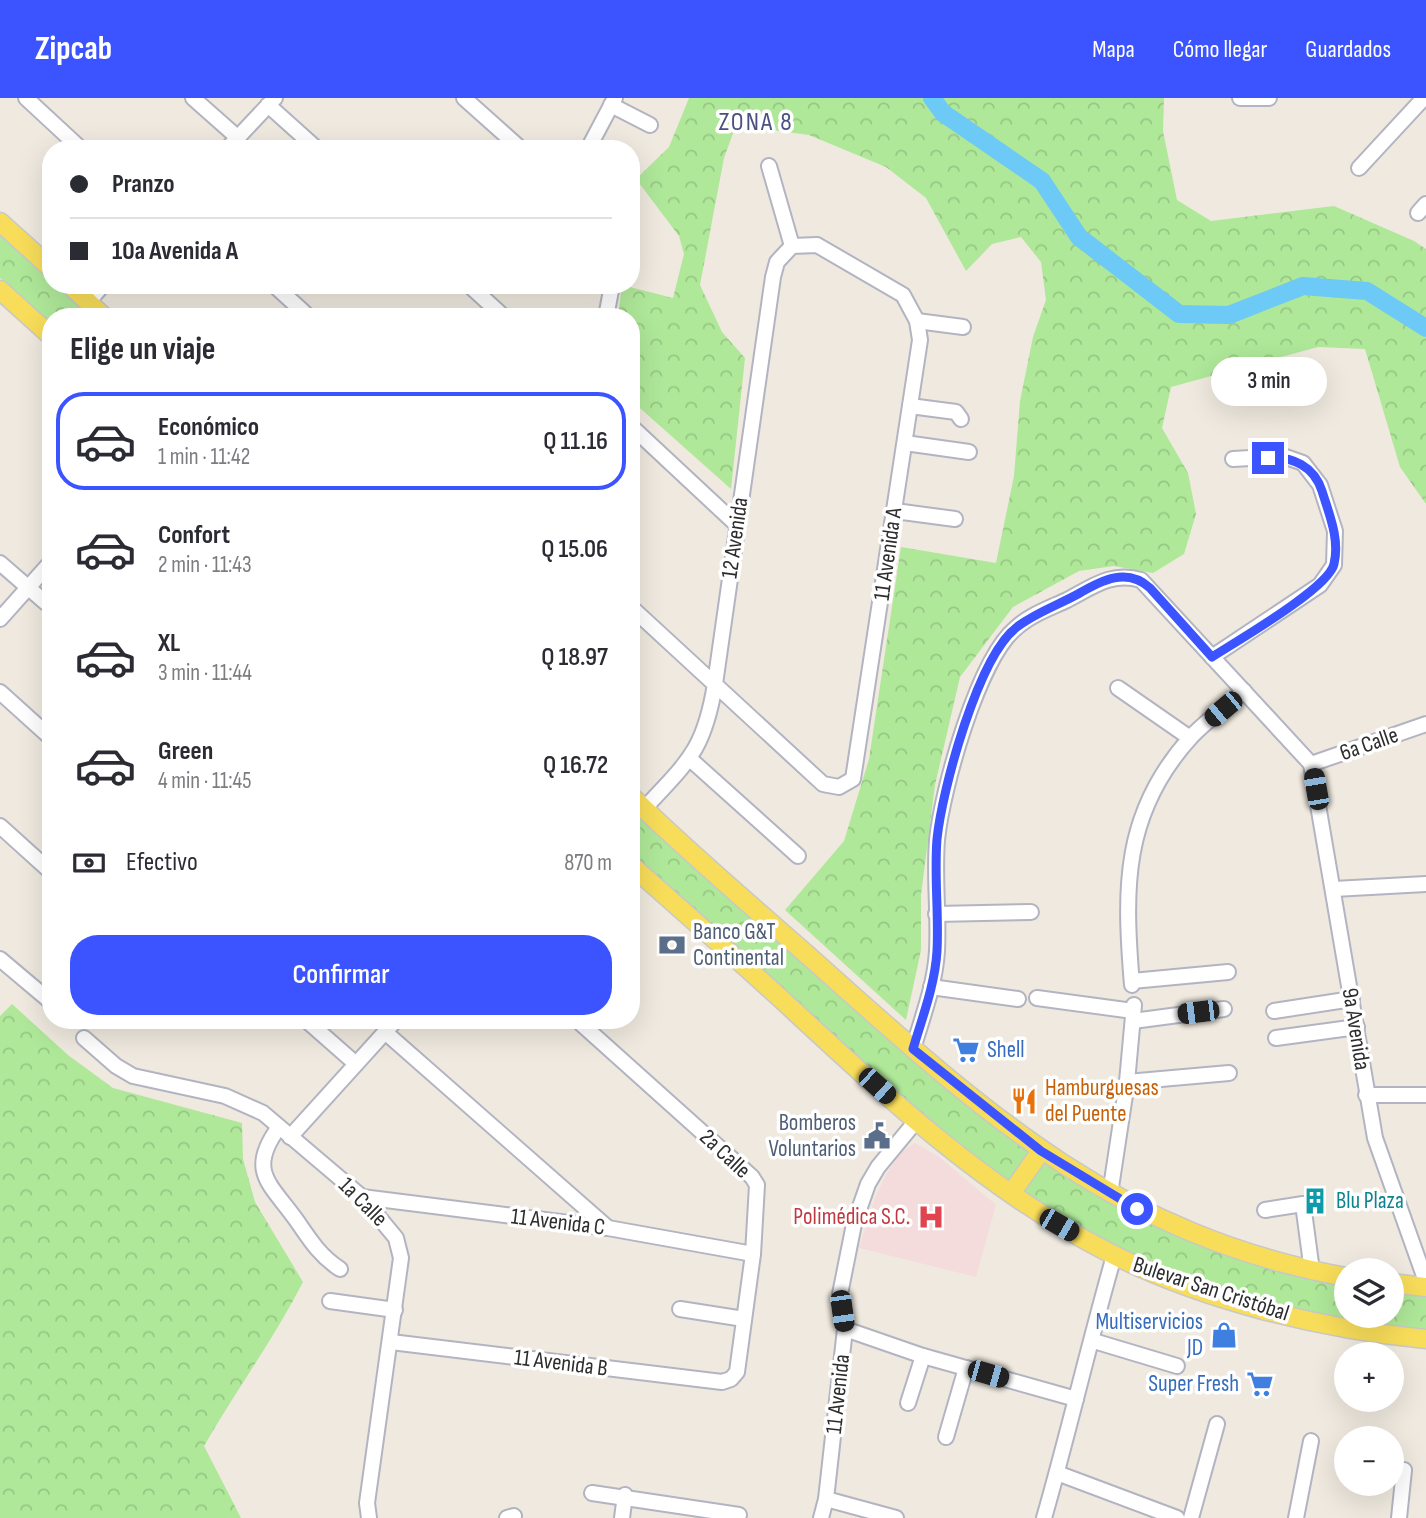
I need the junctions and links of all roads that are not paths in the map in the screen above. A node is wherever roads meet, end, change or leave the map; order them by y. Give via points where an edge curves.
1 (26, 98) edge
2 (193, 98) edge
3 (464, 98) edge
4 (1269, 98) edge
5 (1244, 99) edge
6 (613, 101) edge
7 (1421, 101) edge
8 (272, 102) edge
9 (650, 125) dead end
10 (237, 137) junction
11 (71, 140) edge
12 (234, 140) edge
13 (308, 140) edge
14 (510, 140) edge
15 (593, 140) edge
16 (769, 166) dead end
17 (1359, 168) dead end
18 (0, 222) edge
19 (790, 248) junction
20 (42, 260) edge
21 (0, 290) edge
22 (80, 294) edge
23 (95, 294) edge
24 (284, 294) edge
25 (479, 294) edge
26 (88, 302) junction
27 (94, 308) edge
28 (299, 308) edge
29 (494, 308) edge
30 (917, 321) junction
31 (963, 327) dead end
32 (42, 328) edge
33 (910, 406) junction
34 (961, 419) dead end
35 (640, 434) edge
36 (905, 443) junction
37 (969, 452) dead end
38 (1233, 459) dead end
39 (895, 510) junction
40 (955, 519) dead end
41 (737, 525) junction
42 (0, 563) edge
43 (42, 572) edge
44 (27, 589) junction
45 (42, 600) edge
46 (0, 619) edge
47 (640, 620) edge
48 (1212, 657) junction
49 (715, 684) junction
50 (1118, 688) dead end
51 (1244, 691) junction
52 (0, 692) edge
53 (1426, 724) edge
54 (42, 730) edge
55 (1190, 738) junction
56 (690, 759) junction
57 (1311, 764) junction
58 (640, 801) edge
59 (640, 805) edge
60 (0, 826) edge
61 (798, 856) dead end
62 (42, 864) edge
63 (640, 873) edge
64 (1426, 884) edge
65 (1334, 889) junction
66 (1031, 912) dead end
67 (936, 914) junction
68 (0, 959) edge
69 (1228, 972) dead end
70 (931, 987) junction
71 (42, 994) edge
72 (1037, 998) dead end
73 (1018, 999) dead end
74 (1352, 999) junction
75 (1224, 1009) dead end
76 (1133, 1012) junction
77 (1274, 1012) dead end
78 (1357, 1027) junction
79 (316, 1029) edge
80 (388, 1029) edge
81 (587, 1029) edge
82 (385, 1032) junction
83 (84, 1038) dead end
84 (1276, 1038) dead end
85 (913, 1049) junction
86 (356, 1064) junction
87 (1228, 1073) dead end
88 (1127, 1082) junction
89 (1366, 1095) junction
90 (1426, 1095) edge
91 (916, 1121) junction
92 (284, 1132) junction
93 (1041, 1151) junction
94 (1012, 1192) junction
95 (1110, 1194) junction
96 (362, 1197) junction
97 (1265, 1210) dead end
98 (608, 1228) junction
99 (752, 1254) junction
100 (1114, 1256) junction
101 (1135, 1265) junction
102 (340, 1269) dead end
103 (1312, 1271) junction
104 (1334, 1275) edge
105 (1404, 1285) edge
106 (1425, 1287) edge
107 (330, 1301) dead end
108 (680, 1309) dead end
109 (395, 1310) junction
110 (744, 1320) junction
111 (845, 1329) junction
112 (1426, 1339) edge
113 (391, 1342) junction
114 (1097, 1342) junction
115 (923, 1356) junction
116 (1177, 1366) dead end
117 (966, 1368) junction
118 (731, 1380) joint
119 (1076, 1399) junction
120 (908, 1404) dead end
121 (1217, 1424) dead end
122 (946, 1437) dead end
123 (1311, 1441) dead end
124 (1057, 1473) junction
125 (592, 1493) dead end
126 (625, 1495) junction
127 (1401, 1496) edge
128 (826, 1499) junction
129 (701, 1513) edge
130 (739, 1515) dead end
131 (369, 1518) edge
132 (622, 1518) edge
133 (821, 1518) edge
134 (896, 1518) edge
135 (1044, 1518) edge
136 (1178, 1518) edge
137 (1191, 1518) edge
138 (1296, 1518) edge
139 (1399, 1518) edge

1 - 11 street
2 - 10 street
3 - 14 street
4 - 5 street
6 - 9 street
6 - 15 street
7 - 17 street
8 - 10 street
8 - 13 street
10 - 12 street
16 - 19 street
18 - 20 main road
19 - 30 street via 817,245 903,295
19 - 41 street, 12 Avenida via 777,262 773,277
21 - 32 main road
22 - 26 main road
23 - 26 street
24 - 28 street
25 - 29 street
26 - 27 main road
30 - 31 street
30 - 33 street, 11 Avenida A via 920,340
33 - 34 street via 956,412
33 - 36 street, 11 Avenida A
35 - 41 street
36 - 37 street
36 - 39 street, 11 Avenida A
38 - 48 street via 1283,456 1303,463 1320,485 1335,531 1334,565 1320,585
39 - 40 street
39 - 49 street, 11 Avenida A via 853,779 847,784 823,784
41 - 49 street, 12 Avenida
42 - 44 street
43 - 44 street
44 - 45 street
44 - 46 street
47 - 49 street
48 - 51 street, 6a Calle
48 - 67 street, 6a Calle via 1141,579 1128,576 1101,580 1016,628 996,650 944,799 937,838
49 - 56 street, 12 Avenida via 709,724
50 - 55 street
51 - 55 street
51 - 57 street, 6a Calle
52 - 54 street
53 - 57 street, 6a Calle
55 - 69 street via 1163,774 1130,857 1126,908 1132,983
56 - 58 street, 12 Avenida
56 - 61 street
57 - 65 street, 9a Avenida
59 - 85 main road, Bulevar San Cristóbal
60 - 62 street
63 - 91 main road, Bulevar San Cristóbal
64 - 65 street
65 - 74 street, 9a Avenida
66 - 67 street
67 - 70 street via 937,951
68 - 71 street
70 - 73 street
70 - 85 street
72 - 76 street
74 - 77 street
74 - 78 street, 9a Avenida
75 - 76 street
76 - 88 street
78 - 84 street
78 - 89 street, 9a Avenida
79 - 86 street
80 - 82 street
81 - 99 street, 2a Calle via 752,1177 758,1195
82 - 86 street
82 - 98 street
83 - 92 street, 1a Calle via 133,1076 225,1096 263,1113
85 - 93 main road, Bulevar San Cristóbal
86 - 92 street
87 - 88 street
88 - 95 street
89 - 90 street
89 - 106 street, 9a Avenida via 1375,1138
91 - 94 main road, Bulevar San Cristóbal
91 - 111 street, 11 Avenida via 878,1167 854,1224 840,1294
92 - 96 street, 1a Calle
92 - 102 street via 265,1146 263,1174 323,1258
93 - 94 main road
93 - 95 main road, Bulevar San Cristóbal
94 - 100 main road, Bulevar San Cristóbal
95 - 103 main road, Bulevar San Cristóbal via 1171,1225
96 - 98 street, 11 Avenida C
96 - 109 street, 1a Calle via 396,1238 401,1258
97 - 103 street via 1303,1204
98 - 99 street, 11 Avenida C
99 - 110 street, 2a Calle
100 - 101 main road, Bulevar San Cristóbal
100 - 119 street via 1079,1374
101 - 112 main road, Bulevar San Cristóbal via 1315,1322
101 - 114 street via 1115,1276
103 - 104 main road, Bulevar San Cristóbal
105 - 106 main road
107 - 109 street
108 - 110 street
109 - 113 street, 1a Calle
110 - 118 street, 2a Calle via 737,1372
111 - 115 street
111 - 128 street, 11 Avenida
113 - 118 street, 11 Avenida B
113 - 131 street, 1a Calle via 367,1503
114 - 116 street
114 - 119 street
115 - 117 street
115 - 120 street
117 - 119 street
117 - 122 street
119 - 124 street
121 - 137 street
123 - 138 street
124 - 135 street
124 - 136 street
125 - 126 street
126 - 129 street
126 - 132 street
127 - 139 street
128 - 133 street, 11 Avenida
128 - 134 street
129 - 130 street

